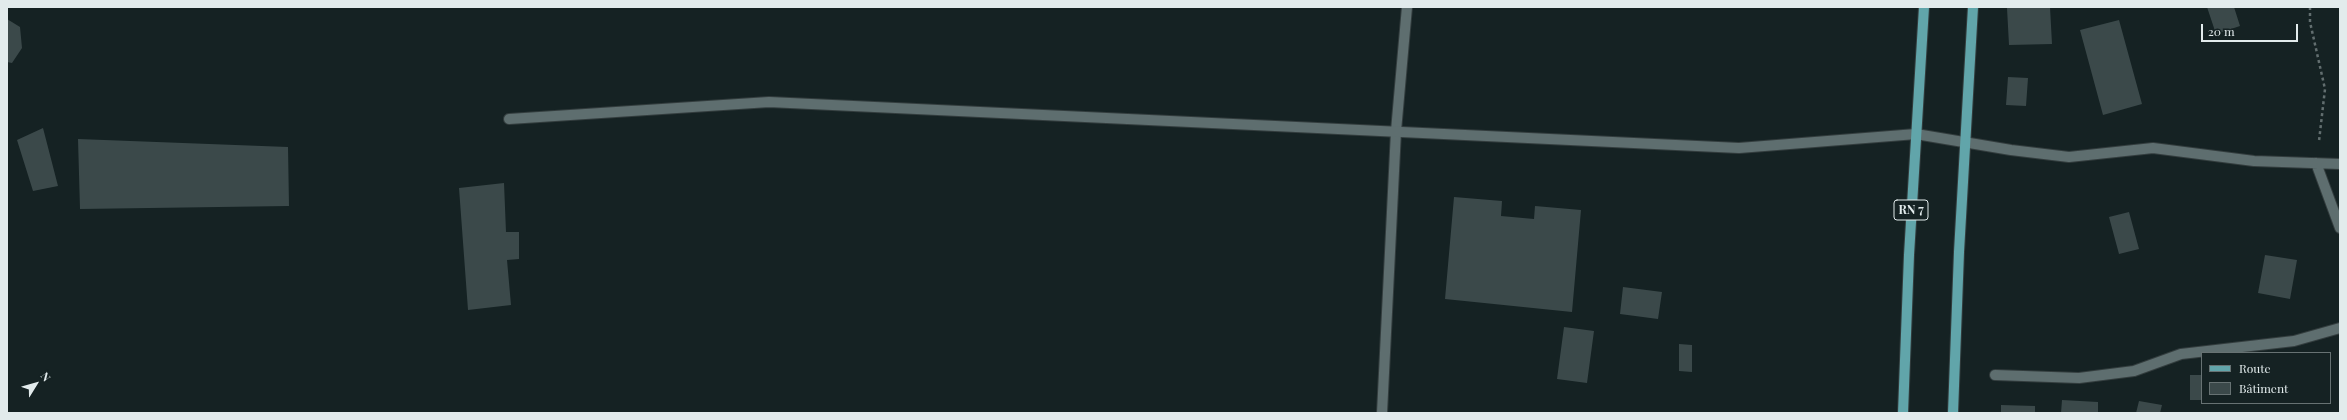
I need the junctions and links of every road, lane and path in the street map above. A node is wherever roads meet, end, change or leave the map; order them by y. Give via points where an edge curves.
1 (1407, 7) edge
2 (1924, 7) edge
3 (1973, 7) edge
4 (2310, 7) edge
5 (509, 119) dead end
6 (1396, 131) junction
7 (1916, 134) junction
8 (1965, 142) junction
9 (2316, 163) junction
10 (2340, 164) edge
11 (2340, 228) edge
12 (2340, 328) edge
13 (1995, 375) dead end
14 (1382, 413) edge
15 (1903, 413) edge
16 (1952, 413) edge

1 - 6 street
2 - 7 main road, RN 7
3 - 8 main road
4 - 9 path via 2310,22 2325,89
5 - 6 street via 769,102
6 - 7 street via 1739,148
6 - 14 street
7 - 8 street
7 - 15 main road, RN 7
8 - 9 street via 2069,156 2152,148 2254,161
8 - 16 main road
9 - 10 street
9 - 11 street
12 - 13 street via 2294,341 2181,354 2134,371 2079,378

